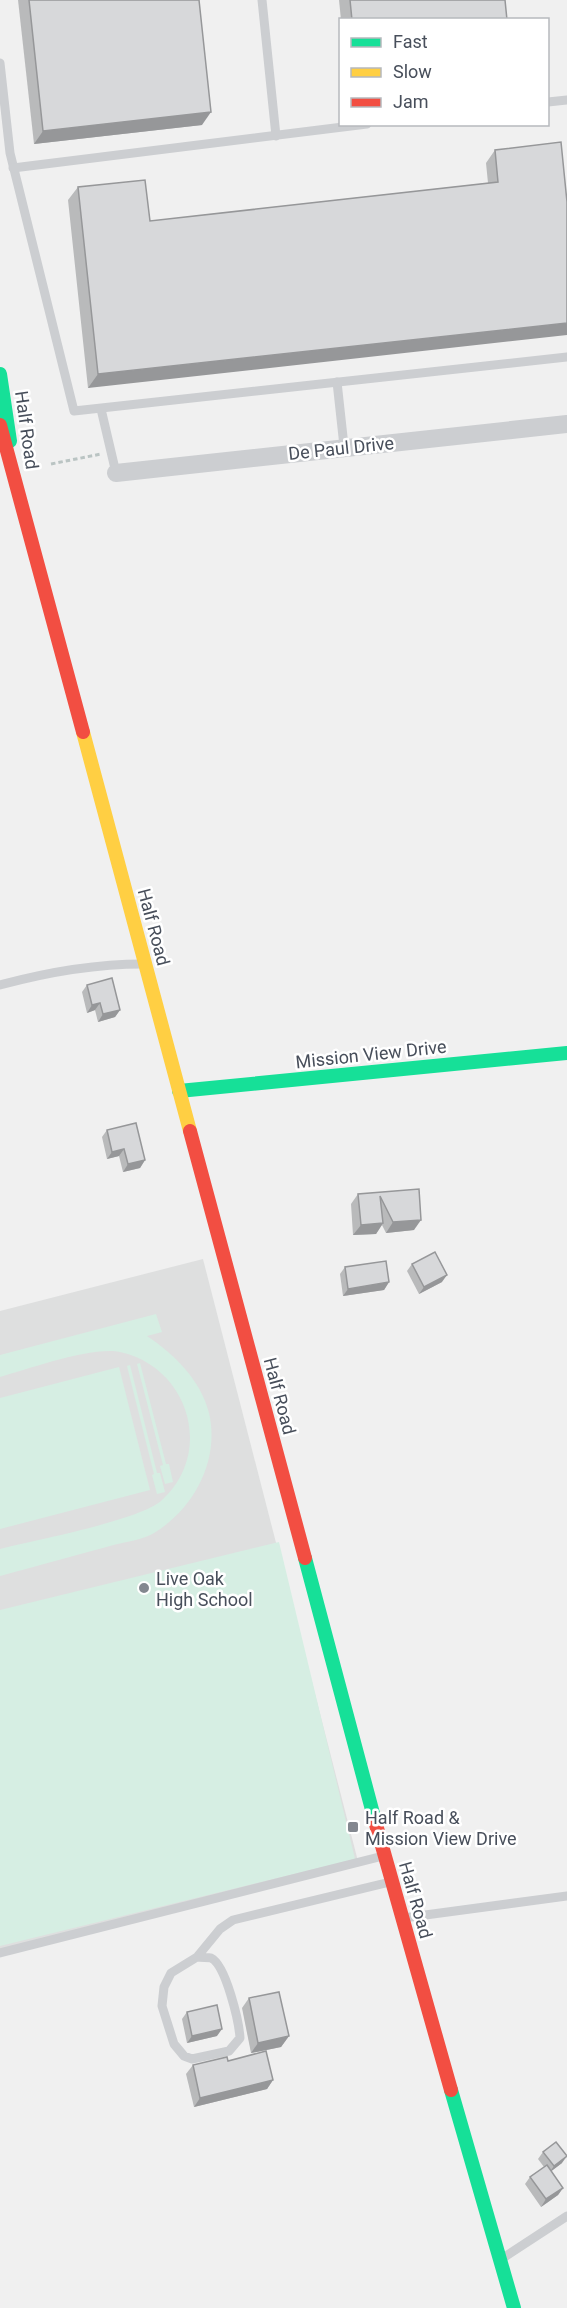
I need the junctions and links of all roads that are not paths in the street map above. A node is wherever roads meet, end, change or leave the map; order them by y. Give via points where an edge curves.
1 (262, 0) edge
2 (0, 63) edge
3 (567, 100) edge
4 (549, 102) edge
5 (352, 126) edge
6 (276, 136) junction
7 (13, 168) junction
8 (567, 357) edge
9 (0, 374) edge
10 (337, 382) junction
11 (101, 410) junction
12 (567, 424) edge
13 (0, 425) edge
14 (344, 447) junction
15 (116, 473) joint
16 (18, 492) junction
17 (145, 964) junction
18 (0, 985) edge
19 (567, 1053) edge
20 (179, 1091) junction
21 (385, 1855) junction
22 (392, 1882) junction
23 (567, 1896) edge
24 (402, 1918) junction
25 (0, 1953) edge
26 (197, 1957) junction
27 (567, 2216) edge
28 (501, 2259) junction
29 (514, 2308) edge

1 - 6 lane
2 - 7 lane
3 - 4 lane
5 - 6 lane
6 - 7 lane
7 - 11 lane via 74,411
8 - 10 lane
9 - 16 street, Half Road
10 - 11 lane
10 - 14 lane
11 - 15 lane
12 - 14 street, De Paul Drive
13 - 16 street, Half Road
14 - 15 street, De Paul Drive
16 - 17 street, Half Road
17 - 18 lane via 67,969
17 - 20 street, Half Road
19 - 20 street, Mission View Drive
20 - 21 street, Half Road
21 - 22 street, Half Road
21 - 25 lane
22 - 24 street, Half Road
22 - 26 lane via 233,1920 220,1929
23 - 24 lane
24 - 28 street, Half Road
26 - 26 lane via 171,1973 164,1987 162,2006 174,2044 192,2060 229,2051 240,2038 239,2022 220,1966 211,1958
27 - 28 lane
28 - 29 street, Half Road

